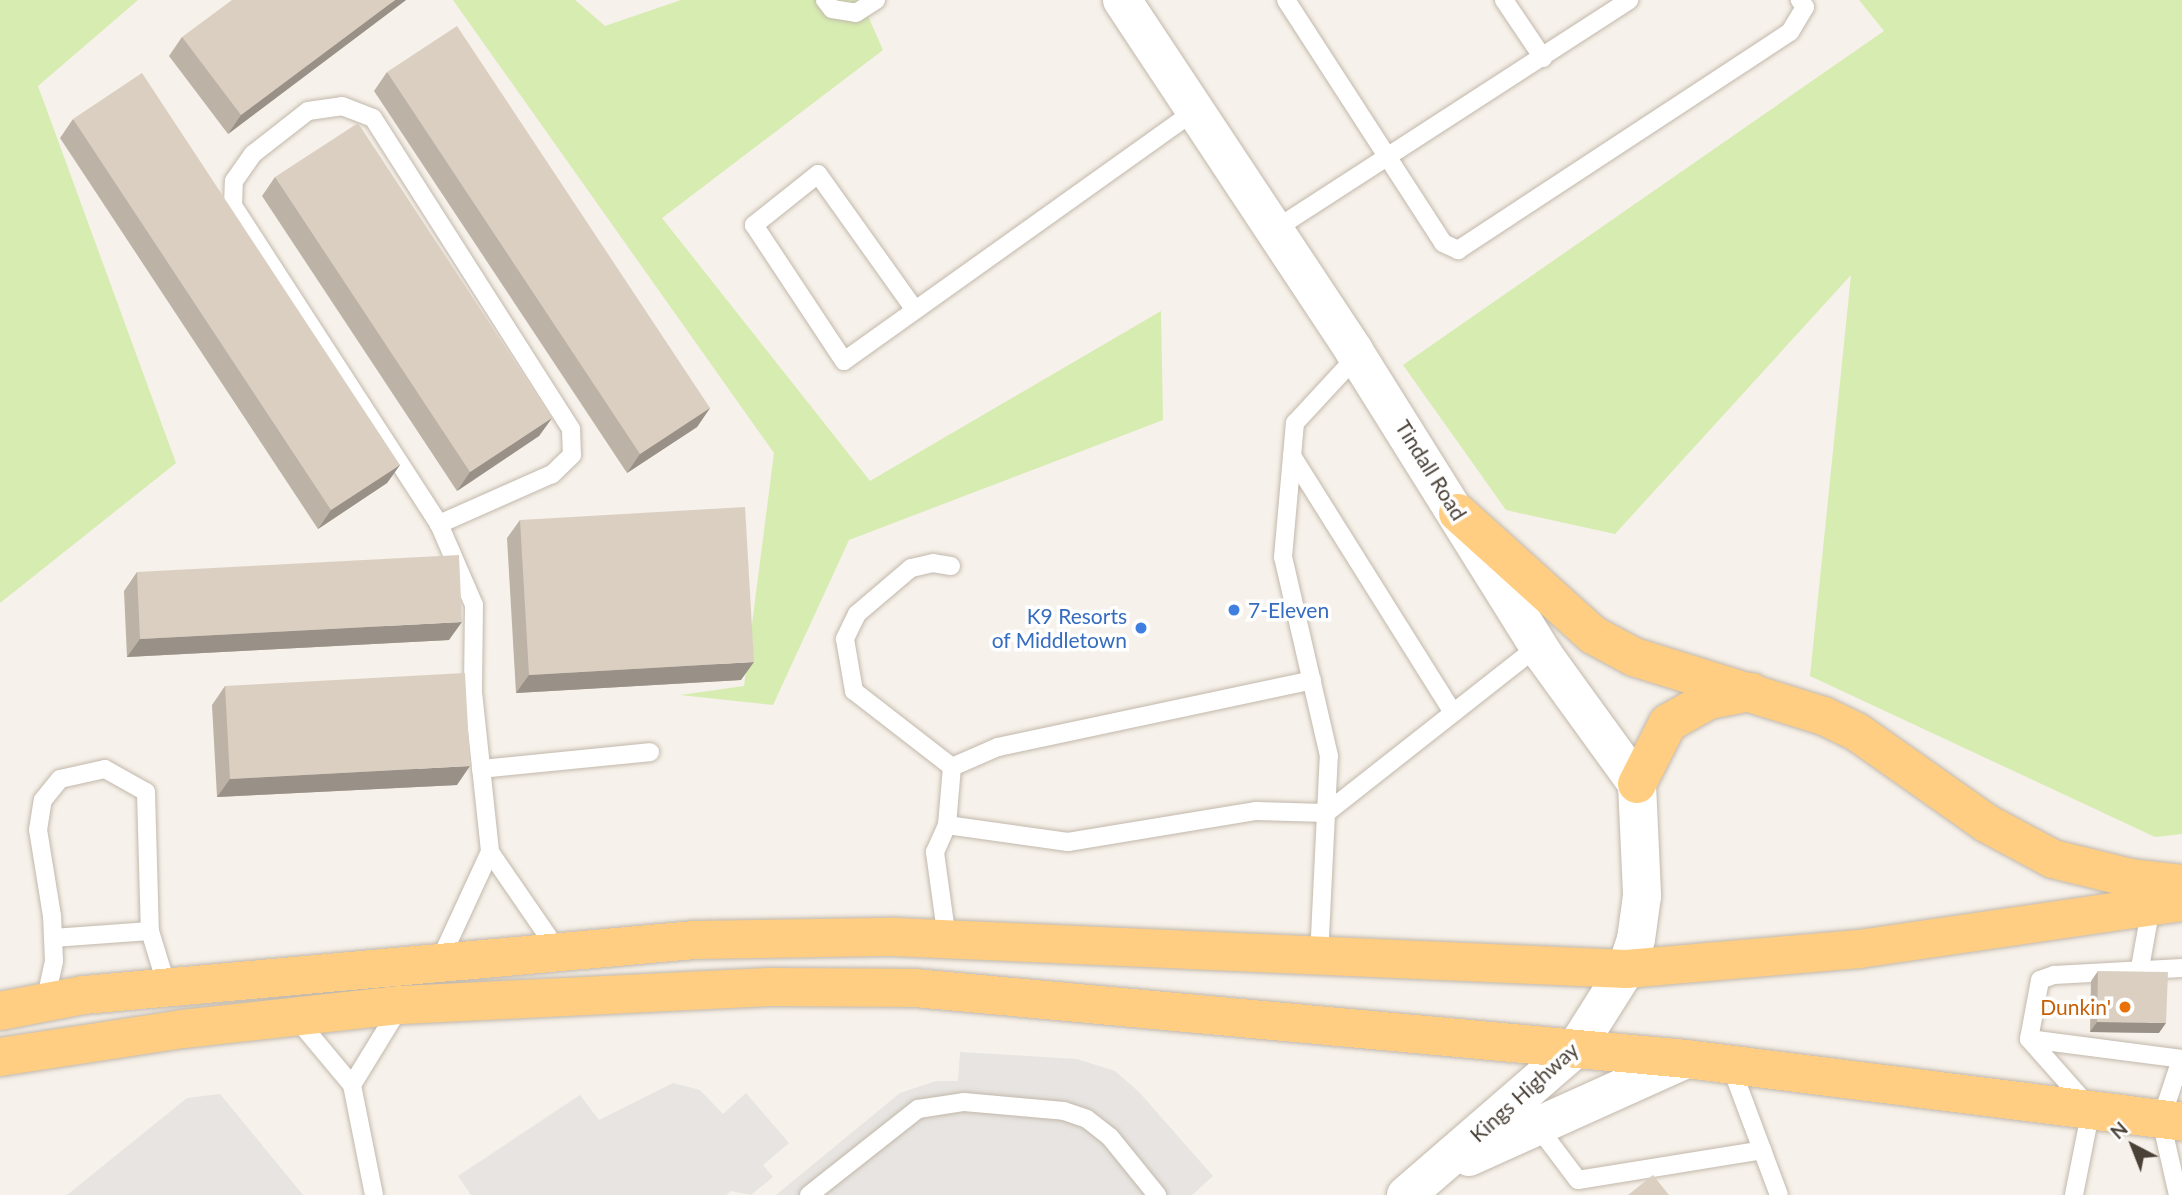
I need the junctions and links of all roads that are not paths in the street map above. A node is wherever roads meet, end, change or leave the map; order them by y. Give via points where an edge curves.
1 (825, 0) edge
2 (876, 0) edge
3 (1122, 0) edge
4 (1286, 0) edge
5 (1504, 0) edge
6 (1629, 0) edge
7 (1800, 0) edge
8 (1543, 58) junction
9 (1195, 111) junction
10 (1390, 156) junction
11 (1274, 230) junction
12 (915, 310) junction
13 (1357, 356) junction
14 (1292, 456) junction
15 (1458, 513) junction
16 (439, 524) junction
17 (951, 566) dead end
18 (1538, 646) junction
19 (1312, 680) junction
20 (1753, 691) junction
21 (1453, 713) junction
22 (650, 752) dead end
23 (951, 767) junction
24 (481, 769) junction
25 (1637, 784) junction
26 (1326, 814) junction
27 (947, 825) junction
28 (490, 852) junction
29 (2172, 897) edge
30 (150, 931) junction
31 (53, 938) junction
32 (947, 939) junction
33 (558, 951) junction
34 (1320, 957) junction
35 (439, 960) junction
36 (2140, 968) junction
37 (2182, 968) edge
38 (1626, 969) junction
39 (167, 987) junction
40 (401, 1005) junction
41 (13, 1006) edge
42 (294, 1016) junction
43 (2029, 1039) junction
44 (1576, 1048) junction
45 (0, 1056) edge
46 (1686, 1059) junction
47 (2181, 1059) edge
48 (1730, 1064) junction
49 (352, 1086) junction
50 (2091, 1109) junction
51 (2171, 1121) edge
52 (1538, 1127) junction
53 (1763, 1150) junction
54 (1435, 1171) junction
55 (374, 1195) edge
56 (809, 1195) edge
57 (1157, 1195) edge
58 (1406, 1195) edge
59 (1779, 1195) edge
60 (2074, 1195) edge
61 (2178, 1195) edge

1 - 2 lane via 832,9 856,13
3 - 9 street, Tindall Road
4 - 10 lane
5 - 8 lane
6 - 8 lane
7 - 10 lane via 1805,7 1790,33 1458,250 1443,243
8 - 10 lane
9 - 11 street, Tindall Road
9 - 12 lane
10 - 11 lane
11 - 13 street, Tindall Road
12 - 12 lane via 818,174 754,225 844,361
13 - 14 lane via 1295,423
13 - 15 street, Tindall Road
14 - 19 lane via 1283,557
14 - 21 lane
15 - 18 street, Tindall Road
15 - 20 highway via 1593,635 1634,657
16 - 16 lane via 233,206 234,181 253,154 308,111 342,106 373,118 571,429 572,455 552,474
16 - 24 lane via 474,605 473,692
17 - 23 lane via 933,563 911,568 857,614 845,639 854,691
18 - 21 lane
18 - 25 street, Tindall Road
19 - 23 lane via 998,747
19 - 26 lane via 1329,756
20 - 25 highway via 1709,700 1668,723
20 - 29 highway via 1857,732 1986,823 2053,859 2131,878
21 - 26 lane
22 - 24 lane
23 - 27 lane
24 - 28 lane
25 - 38 street via 1642,895 1636,940
26 - 27 lane via 1256,811 1068,842
26 - 34 lane
27 - 32 lane via 935,852
28 - 33 lane
28 - 35 lane
29 - 36 lane
29 - 38 highway via 1872,947
30 - 31 lane
30 - 31 lane via 146,792 105,769 60,779 43,800 38,830
30 - 39 lane
31 - 41 lane via 54,961
32 - 33 highway via 694,940
32 - 34 highway
33 - 35 highway
34 - 38 highway
35 - 39 highway
36 - 37 lane
36 - 43 lane via 2040,980
38 - 44 street, Kings Highway
39 - 41 highway
40 - 42 highway
40 - 44 highway via 757,987 915,988
40 - 49 lane
42 - 45 highway
42 - 49 lane
43 - 47 lane
43 - 50 lane
44 - 46 highway
44 - 54 street, Kings Highway
46 - 48 highway
46 - 52 street, Kings Highway
47 - 51 lane
48 - 50 highway
48 - 53 lane
49 - 55 lane
50 - 51 highway
50 - 60 lane
51 - 61 lane
52 - 53 lane via 1578,1181
52 - 54 street, Kings Highway
53 - 59 lane
54 - 58 street, Kings Highway
56 - 57 lane via 905,1117 932,1104 955,1102 1064,1111 1087,1119 1110,1138

